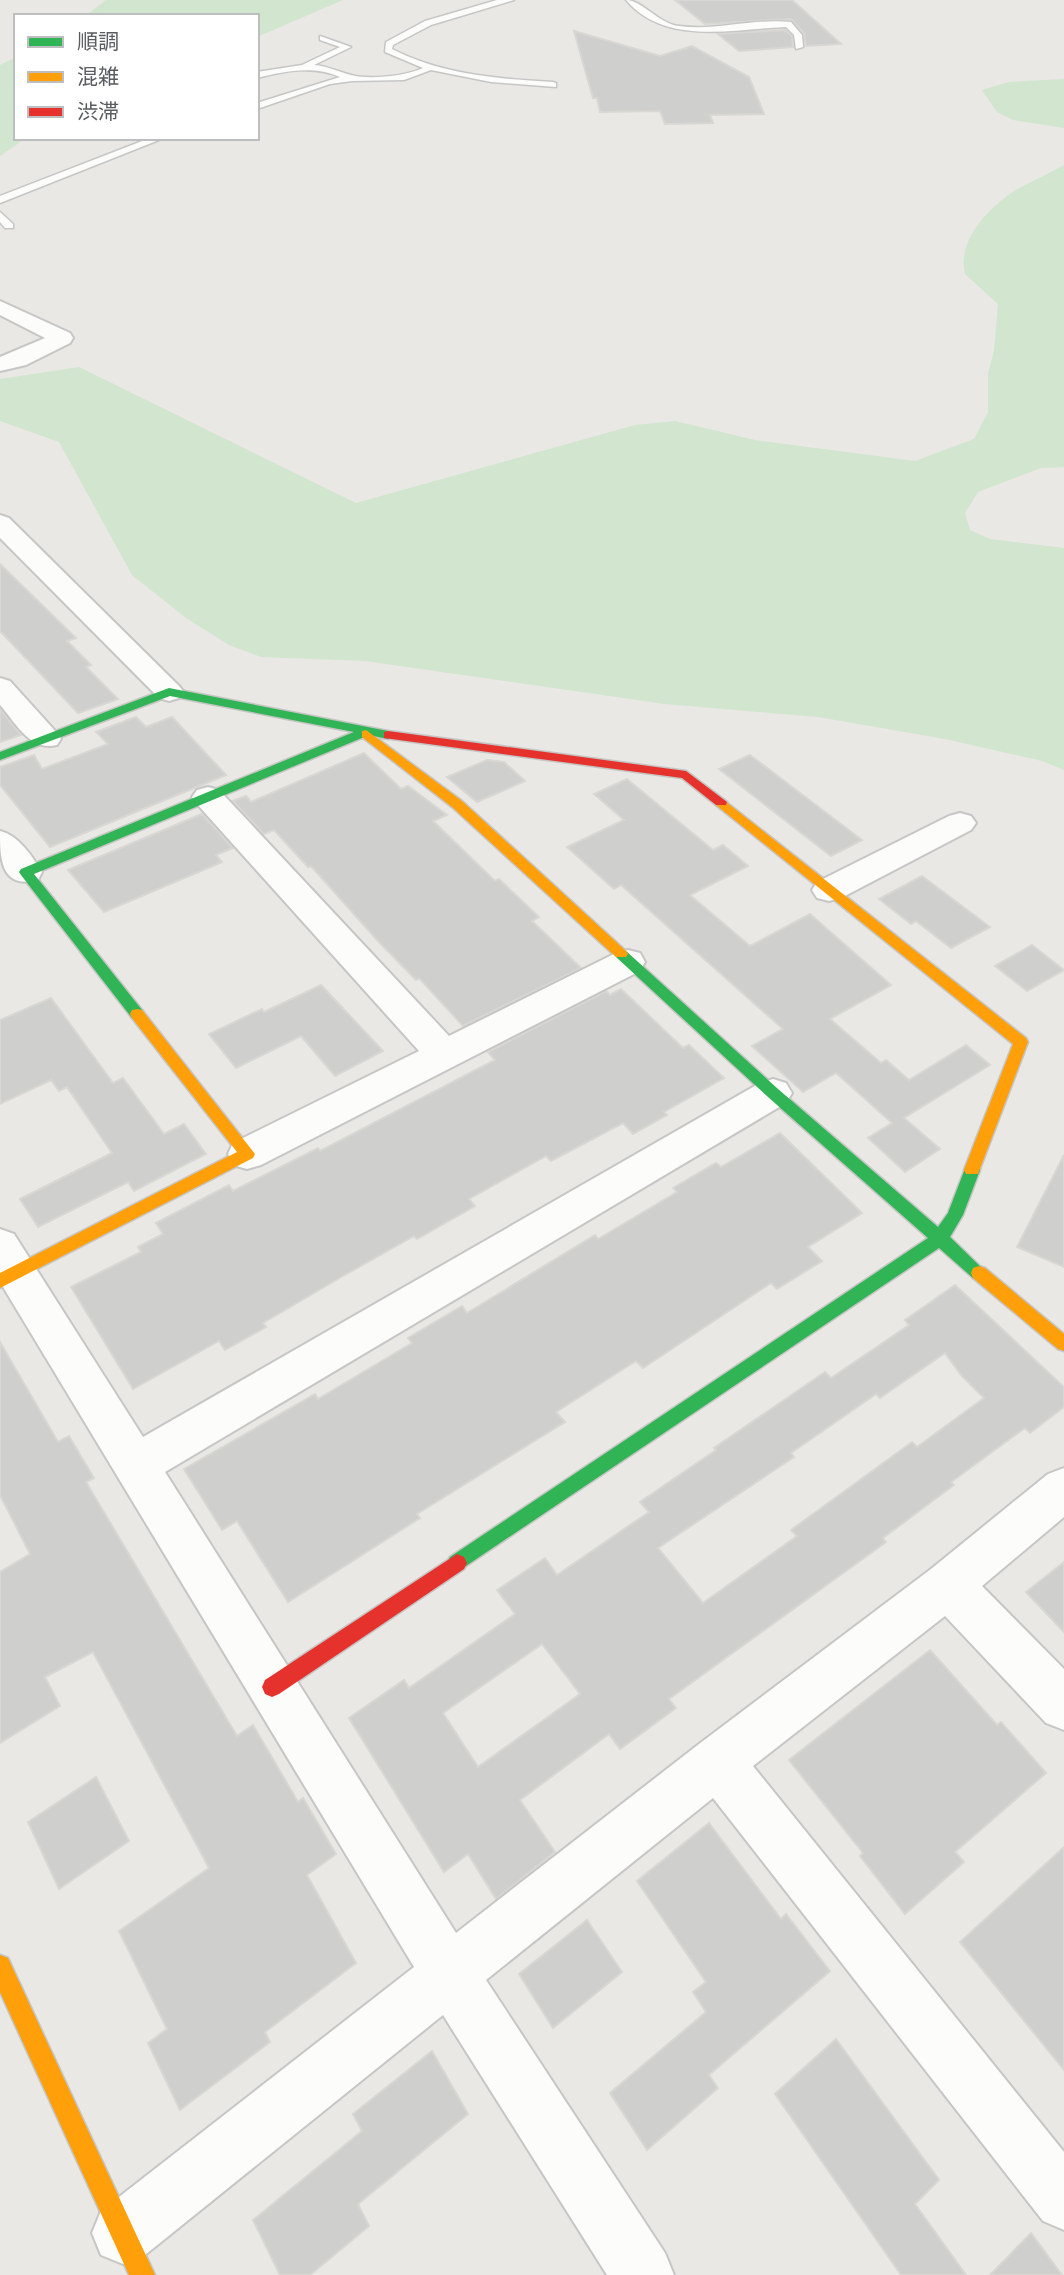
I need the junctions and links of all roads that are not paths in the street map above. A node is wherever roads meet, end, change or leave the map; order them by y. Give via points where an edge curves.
1 (510, 0) edge
2 (630, 0) edge
3 (323, 38) dead end
4 (799, 47) dead end
5 (432, 66) junction
6 (294, 69) junction
7 (259, 75) edge
8 (347, 78) junction
9 (553, 85) dead end
10 (259, 105) edge
11 (153, 140) edge
12 (0, 201) edge
13 (0, 215) edge
14 (9, 226) dead end
15 (0, 307) edge
16 (0, 364) edge
17 (0, 523) edge
18 (0, 687) edge
19 (169, 692) junction
20 (365, 732) junction
21 (46, 739) junction
22 (0, 756) edge
23 (208, 797) junction
24 (960, 823) dead end
25 (0, 841) edge
26 (26, 872) junction
27 (829, 890) junction
28 (628, 962) junction
29 (444, 1055) junction
30 (773, 1093) junction
31 (247, 1154) junction
32 (939, 1240) junction
33 (6, 1267) edge
34 (1064, 1344) edge
35 (136, 1465) junction
36 (1064, 1489) edge
37 (948, 1585) junction
38 (272, 1687) junction
39 (1064, 1705) edge
40 (717, 1762) junction
41 (0, 1966) edge
42 (450, 1976) junction
43 (1064, 2200) edge
44 (133, 2254) edge
45 (643, 2275) edge

1 - 5 lane via 418,27 389,44 388,50 398,57
2 - 4 lane via 642,13 680,29 788,24 798,35
3 - 6 lane via 347,47
5 - 8 lane via 408,76
5 - 9 lane via 500,81
6 - 7 lane
6 - 8 lane via 331,70
8 - 10 lane
11 - 12 lane
13 - 14 lane
15 - 16 street via 62,338
17 - 19 street
18 - 21 street
19 - 20 street
19 - 21 street
20 - 23 street
20 - 27 street via 687,775
20 - 28 street via 457,803
21 - 22 street
23 - 26 street
23 - 29 street
24 - 27 street
25 - 26 street
26 - 31 street
27 - 32 street via 1021,1042 956,1215
28 - 29 street
28 - 30 street
29 - 31 street
30 - 32 street
30 - 35 street
31 - 33 street
32 - 34 street
32 - 38 street
33 - 35 street
35 - 38 street
36 - 37 street
37 - 39 street
37 - 40 street
38 - 42 street
40 - 42 street
40 - 43 street
41 - 44 street
42 - 44 street
42 - 45 street

